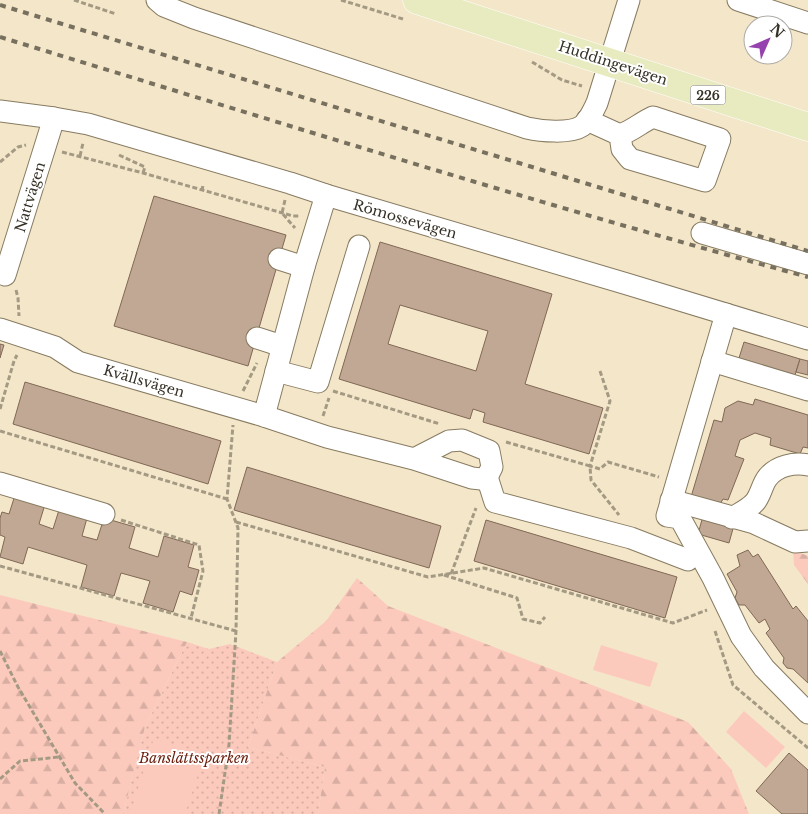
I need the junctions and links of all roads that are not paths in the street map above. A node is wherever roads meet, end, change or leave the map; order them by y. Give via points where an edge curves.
1 (157, 0) edge
2 (417, 0) edge
3 (629, 0) edge
4 (738, 0) edge
5 (808, 23) edge
6 (609, 62) junction
7 (0, 111) edge
8 (54, 118) junction
9 (587, 120) junction
10 (808, 127) edge
11 (620, 135) dead end
12 (326, 195) junction
13 (702, 234) dead end
14 (359, 246) dead end
15 (279, 259) dead end
16 (808, 264) edge
17 (304, 267) junction
18 (5, 276) road end
19 (726, 314) junction
20 (0, 329) edge
21 (808, 339) edge
22 (712, 361) junction
23 (276, 371) junction
24 (808, 390) edge
25 (264, 416) junction
26 (414, 459) junction
27 (808, 464) edge
28 (487, 477) junction
29 (0, 482) edge
30 (673, 493) junction
31 (104, 514) road end
32 (732, 518) junction
33 (808, 541) edge
34 (688, 560) dead end
35 (808, 713) edge

1 - 9 street via 194,18 527,128 573,130
2 - 6 main road, Huddingevägen / 226
3 - 6 street
4 - 5 street
6 - 9 street via 597,103
6 - 10 main road, Huddingevägen / 226
7 - 8 street, Römossevägen
8 - 12 street, Römossevägen via 88,124
8 - 18 street, Nattvägen
9 - 11 street
12 - 17 street
12 - 19 street, Römossevägen
13 - 16 street
14 - 23 street via 318,382
15 - 17 street
17 - 23 street via 269,342
19 - 21 street, Römossevägen
19 - 22 street
20 - 25 street, Kvällsvägen via 55,347 78,362
22 - 24 street
22 - 30 street
23 - 25 street
25 - 26 street, Kvällsvägen
26 - 28 street, Kvällsvägen via 472,478
26 - 28 street via 449,441 462,440 489,451 492,467
27 - 32 street via 777,469 767,477 755,502
28 - 34 street via 495,502 631,538
29 - 31 street
30 - 32 street
30 - 35 street via 667,516 680,518 741,636 764,668
32 - 33 street via 754,523 794,542

